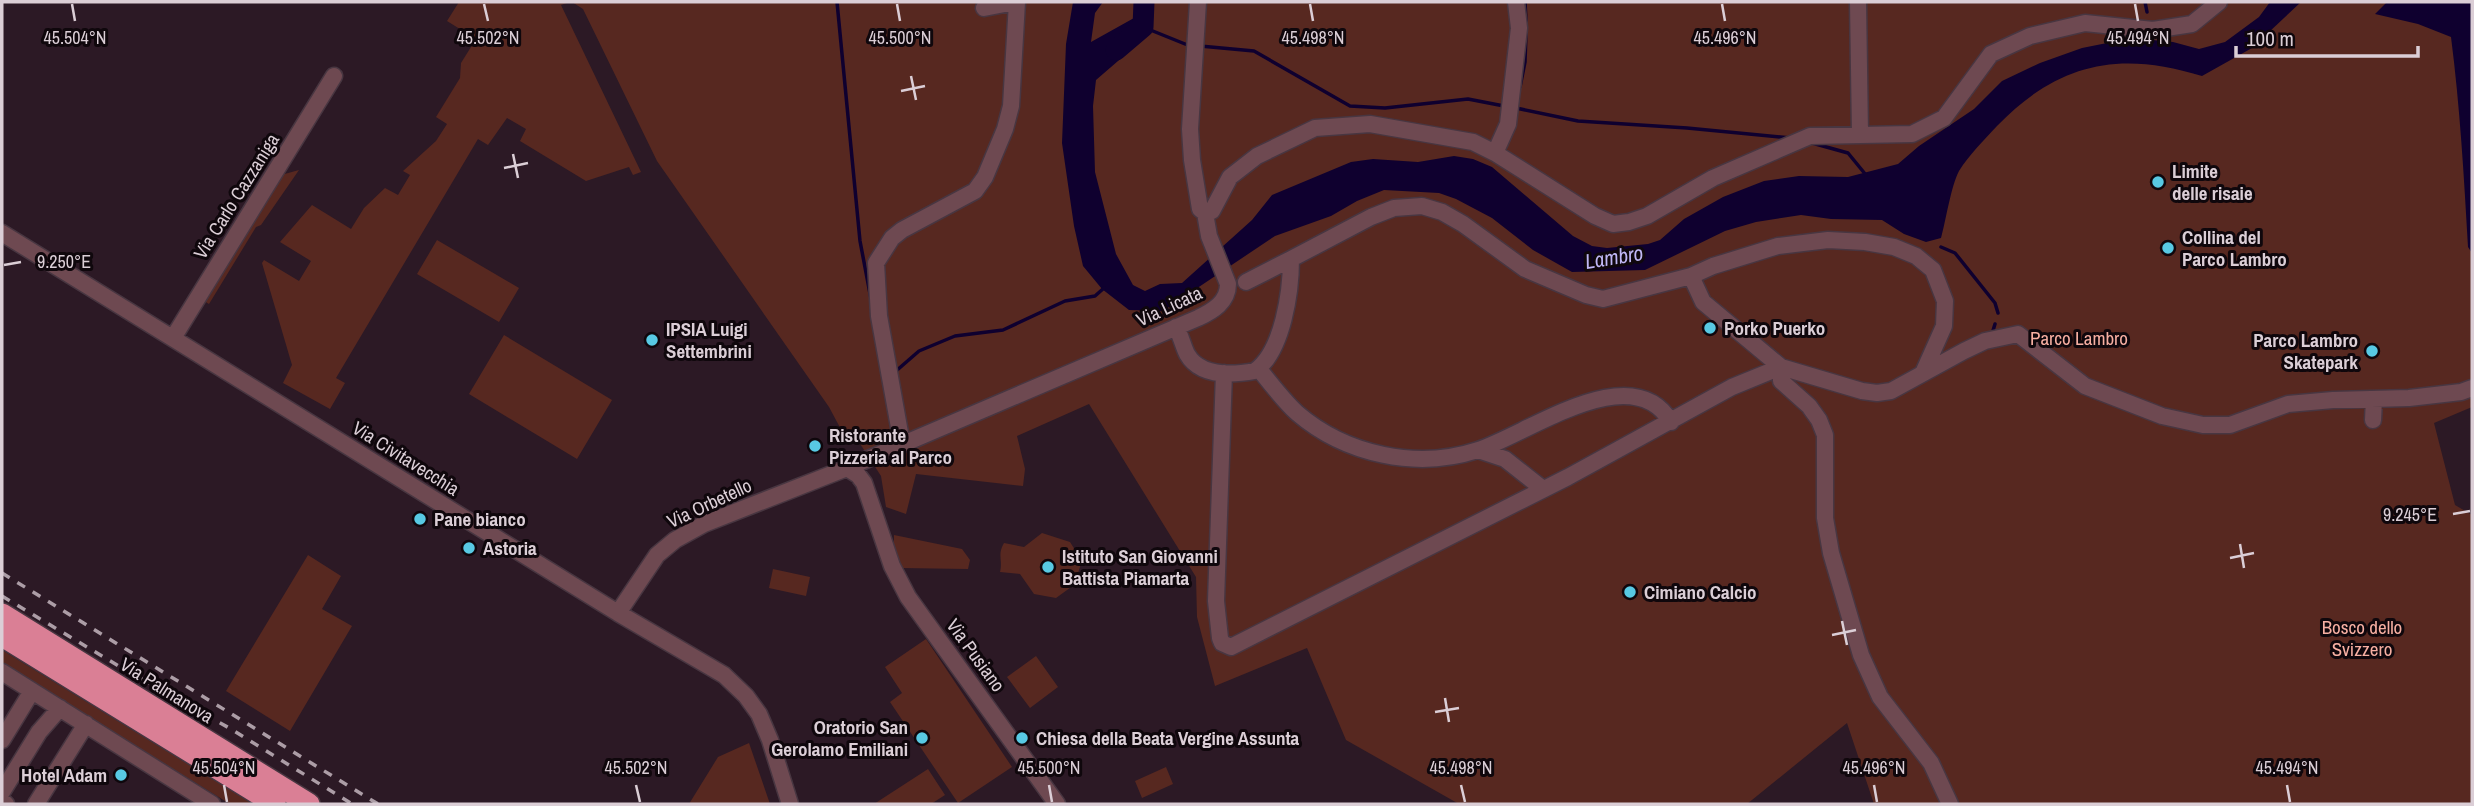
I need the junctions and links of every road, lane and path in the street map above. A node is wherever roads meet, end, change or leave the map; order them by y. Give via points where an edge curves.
1 (1016, 2) edge
2 (1198, 2) edge
3 (1516, 2) edge
4 (1858, 2) edge
5 (2219, 2) edge
6 (984, 8) dead end
7 (334, 76) dead end
8 (1860, 134) junction
9 (1495, 153) junction
10 (1205, 214) junction
11 (2, 233) edge
12 (1291, 259) junction
13 (1691, 276) junction
14 (1246, 282) dead end
15 (1177, 327) junction
16 (173, 338) junction
17 (1781, 367) junction
18 (1259, 369) junction
19 (1224, 373) junction
20 (1923, 373) junction
21 (2472, 388) edge
22 (2374, 399) junction
23 (2373, 420) dead end
24 (1671, 422) junction
25 (902, 444) junction
26 (1478, 450) junction
27 (847, 468) junction
28 (1543, 489) junction
29 (618, 613) junction
30 (2, 614) edge
31 (2, 636) edge
32 (2, 672) edge
33 (32, 691) junction
34 (60, 708) junction
35 (86, 724) junction
36 (2, 740) edge
37 (3, 795) edge
38 (36, 804) edge
39 (212, 804) edge
40 (275, 804) edge
41 (309, 804) edge
42 (790, 804) edge
43 (1057, 804) edge
44 (1951, 804) edge

1 - 6 street
1 - 25 street via 1011,106 985,177 975,191 902,230 876,263 879,316
2 - 10 street, Via Licata via 1190,129 1199,201
3 - 9 street via 1519,29 1508,124
4 - 8 street
5 - 8 street via 2193,24 2153,30 2085,23 2030,36 1991,54 1944,118 1912,134
7 - 16 street, Via Carlo Cazzaniga
8 - 9 street via 1810,136 1713,178 1647,216 1613,224
9 - 10 street via 1473,142 1370,124 1315,128 1245,163 1230,177 1212,211
10 - 15 street, Via Licata via 1229,288 1218,306
11 - 16 street, Via Civitavecchia
12 - 13 street via 1371,217 1394,208 1422,206 1452,218 1525,269 1586,295 1603,299
12 - 14 street
12 - 18 street via 1282,323
13 - 17 street via 1703,302
13 - 20 street via 1777,246 1804,242 1865,242 1916,256 1933,270 1945,301 1944,326
15 - 19 street via 1194,364
15 - 25 street, Via Licata
16 - 29 street, Via Civitavecchia
17 - 20 street via 1877,393 1901,387
17 - 24 street via 1732,387
17 - 44 street via 1782,381 1809,406 1825,435 1825,518 1861,654 1880,697 1931,762
18 - 19 street
18 - 26 street via 1296,412 1356,448 1409,458
19 - 28 street via 1216,601 1220,638 1231,647
20 - 22 street via 1985,341 2018,334 2085,386 2162,416 2203,425 2230,425 2332,392
21 - 22 street via 2461,393 2436,391 2410,405
22 - 23 street
24 - 26 street via 1661,407 1646,398 1608,398 1571,408
24 - 28 street
25 - 27 street, Via Licata
26 - 28 street via 1505,459
27 - 29 street, Via Orbetello via 724,514 681,536 654,559
27 - 43 street, Via Pusiano via 865,514 877,521 904,590
29 - 42 street, Via Civitavecchia via 718,671 746,696 765,726
30 - 41 highway, Via Palmanova
31 - 40 highway
32 - 33 street
33 - 34 street
33 - 36 street
34 - 35 street
34 - 37 street via 39,732
35 - 38 street
35 - 39 street

